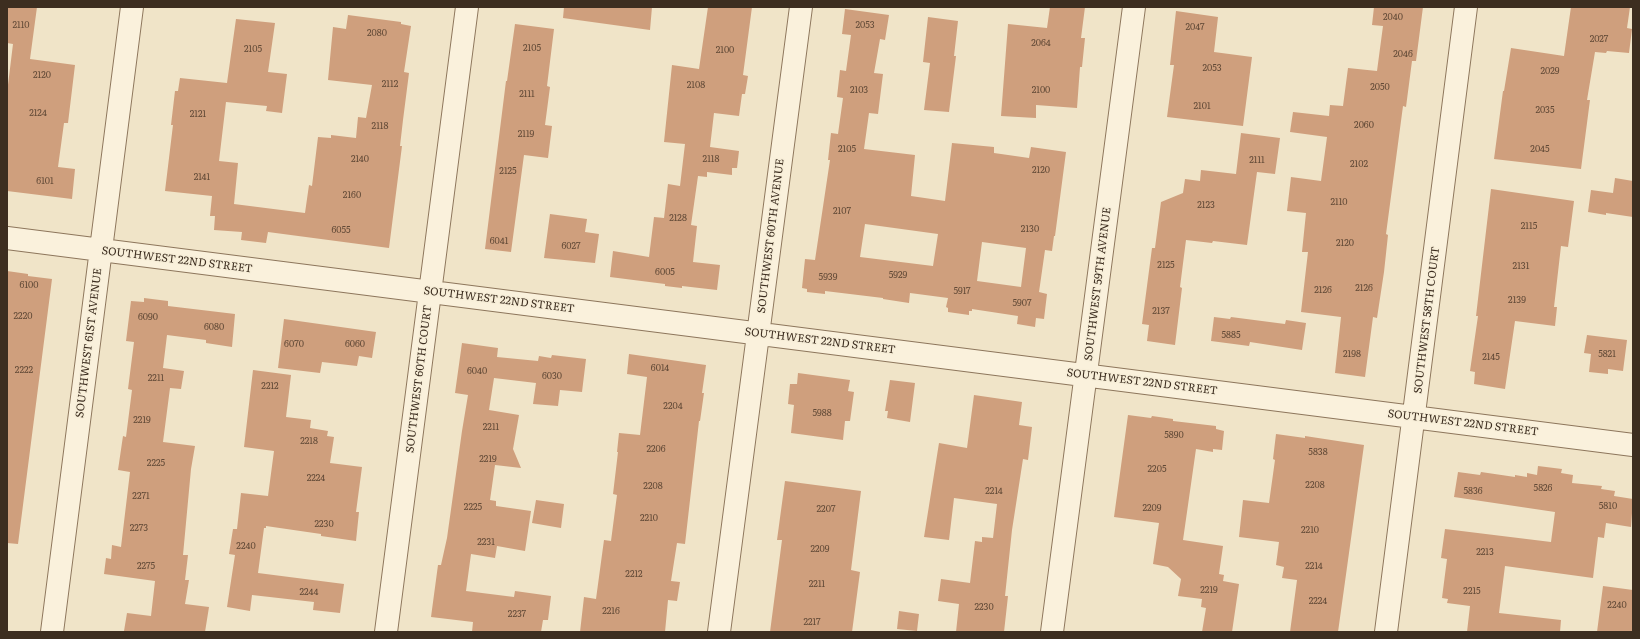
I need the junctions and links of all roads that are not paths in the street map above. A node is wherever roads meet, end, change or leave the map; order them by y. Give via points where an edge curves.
1 (132, 7) edge
2 (467, 7) edge
3 (801, 7) edge
4 (1134, 7) edge
5 (1466, 7) edge
6 (7, 238) edge
7 (101, 250) junction
8 (430, 291) junction
9 (758, 333) junction
10 (1086, 374) junction
11 (1414, 418) junction
12 (1633, 445) edge
13 (52, 632) edge
14 (386, 632) edge
15 (719, 632) edge
16 (1052, 632) edge
17 (1386, 632) edge

1 - 7 street, SOUTHWEST 61ST AVENUE
2 - 8 street, SOUTHWEST 60TH COURT
3 - 9 street, SOUTHWEST 60TH AVENUE
4 - 10 street, SOUTHWEST 59TH AVENUE
5 - 11 street, SOUTHWEST 58TH COURT
6 - 7 street, SOUTHWEST 22ND STREET
7 - 8 street, SOUTHWEST 22ND STREET
7 - 13 street, SOUTHWEST 61ST AVENUE
8 - 9 street, SOUTHWEST 22ND STREET
8 - 14 street, SOUTHWEST 60TH COURT
9 - 10 street, SOUTHWEST 22ND STREET
9 - 15 street, SOUTHWEST 60TH AVENUE
10 - 11 street, SOUTHWEST 22ND STREET
10 - 16 street, SOUTHWEST 59TH AVENUE
11 - 12 street, SOUTHWEST 22ND STREET
11 - 17 street, SOUTHWEST 58TH COURT

